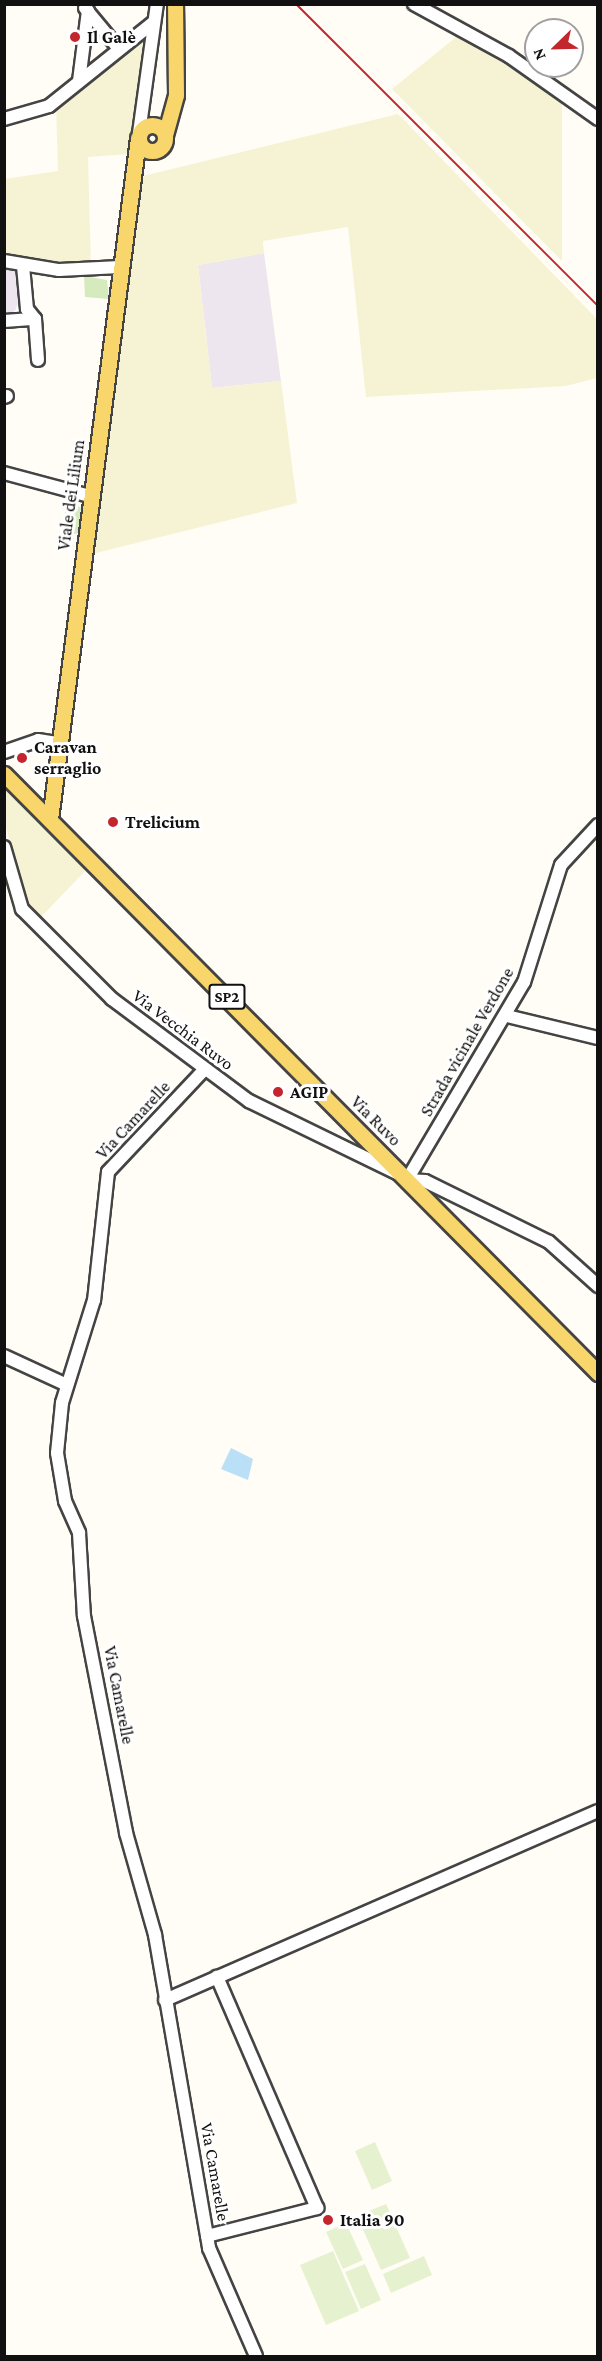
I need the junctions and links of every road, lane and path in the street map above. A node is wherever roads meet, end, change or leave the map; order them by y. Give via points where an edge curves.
1 (157, 4) edge
2 (175, 4) edge
3 (414, 4) edge
4 (85, 8) edge
5 (154, 22) junction
6 (119, 49) junction
7 (79, 81) junction
8 (4, 119) edge
9 (597, 119) edge
10 (150, 131) junction
11 (150, 151) junction
12 (134, 176) junction
13 (4, 261) edge
14 (22, 266) junction
15 (120, 267) junction
16 (35, 319) junction
17 (4, 321) edge
18 (38, 360) dead end
19 (4, 473) edge
20 (90, 496) junction
21 (57, 743) junction
22 (4, 752) edge
23 (4, 774) edge
24 (50, 819) junction
25 (597, 825) edge
26 (4, 847) edge
27 (507, 1016) junction
28 (597, 1038) edge
29 (204, 1071) junction
30 (405, 1178) junction
31 (597, 1286) edge
32 (4, 1356) edge
33 (597, 1373) edge
34 (67, 1385) junction
35 (597, 1811) edge
36 (217, 1977) junction
37 (165, 2000) junction
38 (207, 2236) junction
39 (256, 2356) edge

1 - 5 street
2 - 10 main road, Viale dei Lilium via 175,99
3 - 9 street via 509,56
4 - 6 street
4 - 7 street
5 - 6 street
5 - 10 street via 144,89
6 - 7 street
7 - 8 street via 49,106
10 - 11 main road
10 - 11 main road, Viale dei Lilium via 162,147
10 - 12 main road, Viale dei Lilium
11 - 12 main road, Viale dei Lilium
12 - 15 main road, Viale dei Lilium
13 - 14 street
14 - 15 street via 90,272
14 - 16 street via 27,309
15 - 20 main road, Viale dei Lilium
16 - 17 street
16 - 18 street
19 - 20 street
20 - 21 main road, Viale dei Lilium
21 - 22 street via 38,740
21 - 24 main road, Viale dei Lilium
23 - 24 main road, SP2
24 - 30 main road, Via Ruvo / SP2
25 - 27 street, Strada vicinale Verdone via 561,865 530,969
26 - 29 street, Via Vecchia Ruvo via 16,897 29,919 112,999
27 - 28 street
27 - 30 street, Strada vicinale Verdone
29 - 30 street, Via Vecchia Ruvo via 309,1135
29 - 34 street, Via Camarelle via 108,1172 94,1300
30 - 31 street, Via Vecchia Ruvo via 426,1181 539,1237
30 - 33 main road, Via Ruvo / SP2
32 - 34 street
34 - 37 street, Via Camarelle via 58,1429 60,1479 79,1533 84,1616
35 - 36 street
36 - 37 street
36 - 38 street via 317,2208
37 - 38 street, Via Camarelle
38 - 39 street, Via Camarelle via 212,2260

